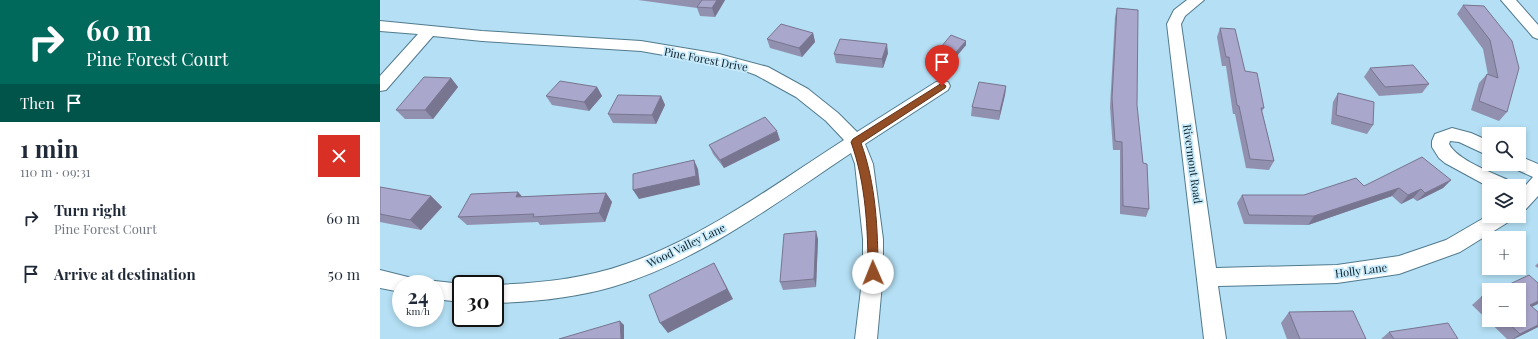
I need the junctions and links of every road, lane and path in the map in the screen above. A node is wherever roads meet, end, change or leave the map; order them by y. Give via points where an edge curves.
1 (1197, 0) edge
2 (1508, 0) edge
3 (380, 26) edge
4 (428, 32) junction
5 (1538, 34) edge
6 (380, 86) edge
7 (942, 86) dead end
8 (856, 142) junction
9 (1482, 146) edge
10 (1526, 166) edge
11 (1538, 172) edge
12 (1490, 179) edge
13 (1538, 182) edge
14 (1526, 194) edge
15 (1492, 223) edge
16 (1208, 277) junction
17 (380, 279) edge
18 (392, 281) edge
19 (504, 293) edge
20 (866, 339) edge
21 (1215, 339) edge

1 - 16 street, Rivermont Road via 1178,13 1174,24
2 - 5 street
3 - 4 street, Pine Forest Drive
4 - 6 street
4 - 8 street, Pine Forest Drive via 641,46 740,64 768,74 802,93 832,117
7 - 8 street, Wood Valley Lane
8 - 19 street, Wood Valley Lane via 725,226 629,272 574,285
8 - 20 street, Pine Forest Drive via 866,174 873,239 873,273
9 - 12 street via 1451,134 1445,135 1439,143 1441,149 1452,159
10 - 11 street
13 - 14 street
15 - 16 street, Holly Lane via 1453,246 1399,265 1337,274
16 - 21 street, Rivermont Road
17 - 18 street

